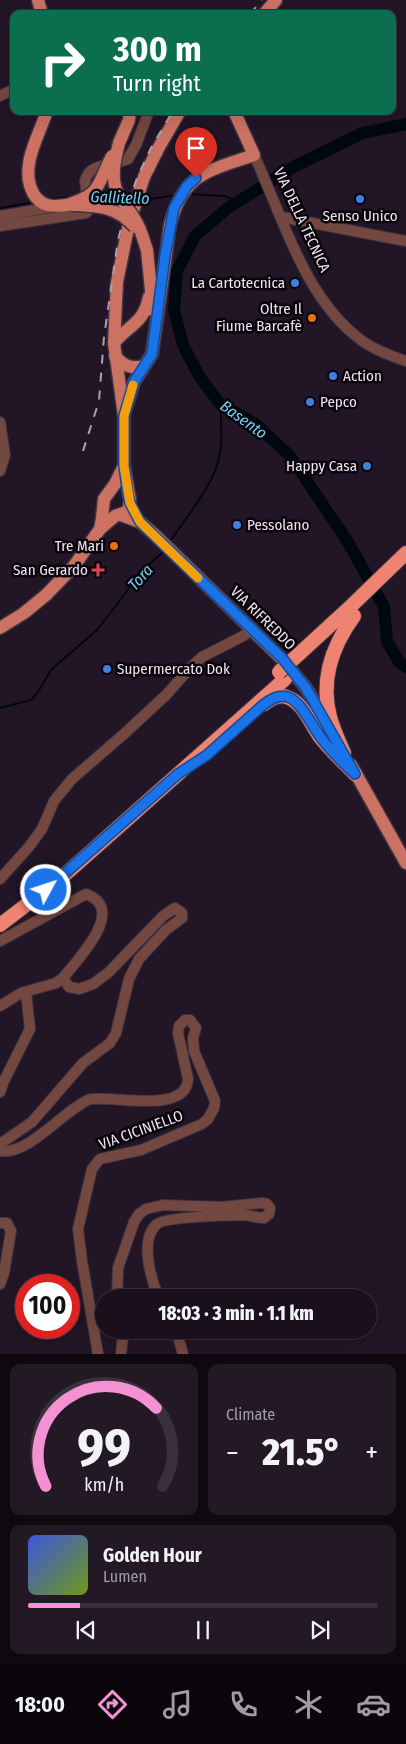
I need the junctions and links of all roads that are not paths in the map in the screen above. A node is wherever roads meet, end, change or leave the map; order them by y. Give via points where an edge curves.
1 (276, 0) edge
2 (267, 10) edge
3 (46, 115) edge
4 (130, 115) edge
5 (147, 115) edge
6 (178, 115) edge
7 (236, 115) edge
8 (119, 143) junction
9 (254, 155) junction
10 (67, 205) junction
11 (52, 207) junction
12 (3, 216) edge
13 (281, 218) junction
14 (0, 226) edge
15 (142, 235) junction
16 (406, 240) edge
17 (150, 292) junction
18 (155, 325) junction
19 (114, 350) junction
20 (406, 362) edge
21 (144, 366) junction
22 (124, 416) junction
23 (0, 422) edge
24 (124, 466) junction
25 (0, 471) edge
26 (111, 490) junction
27 (129, 499) junction
28 (104, 506) junction
29 (118, 515) junction
30 (140, 522) junction
31 (100, 528) junction
32 (404, 560) edge
33 (351, 613) junction
34 (0, 628) edge
35 (251, 630) junction
36 (302, 658) junction
37 (344, 753) junction
38 (178, 774) junction
39 (355, 774) junction
40 (406, 863) edge
41 (0, 879) edge
42 (0, 915) edge
43 (0, 925) edge
44 (0, 941) edge
45 (63, 978) junction
46 (26, 992) junction
47 (0, 1006) edge
48 (0, 1092) edge
49 (0, 1144) edge
50 (0, 1150) edge
51 (0, 1223) edge
52 (0, 1284) edge
53 (117, 1289) edge
54 (155, 1289) edge
55 (122, 1339) edge
56 (179, 1339) edge
57 (98, 1354) edge
58 (120, 1354) edge
59 (183, 1354) edge

1 - 2 main road
3 - 11 main road via 28,178 36,198
4 - 8 main road
5 - 14 street, bridge via 128,159 96,167 86,177 86,213
6 - 19 main road, bridge via 144,177 129,223 117,282
7 - 9 main road, VIA DELLA TECNICA
8 - 10 main road, bridge via 97,188 83,200
8 - 15 main road, bridge via 114,168 115,185
9 - 13 street, VIA DELLA TECNICA
9 - 18 main road via 208,171 191,182 179,196 170,225
10 - 11 main road
10 - 15 main road, bridge via 109,208 128,219
11 - 12 street
13 - 16 street
13 - 20 street, VIA DELLA TECNICA via 316,289 337,318 362,342
15 - 17 main road via 147,250
17 - 18 main road
17 - 19 main road via 140,319 119,336
18 - 21 main road via 152,354
19 - 21 main road via 123,364 130,368
19 - 22 main road
21 - 22 main road via 134,382
22 - 24 main road
23 - 25 street via 5,455
24 - 26 main road
24 - 27 main road
26 - 27 main road via 120,489
26 - 28 main road via 105,495
27 - 29 main road via 126,512
27 - 30 main road
28 - 29 main road via 108,513
28 - 31 main road
29 - 30 main road
29 - 31 main road
30 - 35 main road, VIA RIFREDDO
31 - 34 main road via 74,566 53,589
32 - 33 highway
33 - 36 highway
33 - 37 highway via 329,664 327,683 328,711
35 - 37 main road, VIA RIFREDDO via 282,658 306,688
35 - 41 street via 197,662 124,734 72,779 54,801 42,829
36 - 38 highway
36 - 42 highway, bridge via 55,873
37 - 39 main road, VIA RIFREDDO
38 - 39 highway via 207,755 263,705 278,696 289,698 301,708 320,737
38 - 43 highway via 60,879
39 - 40 main road
44 - 45 street via 77,898 86,894 91,896 99,903 102,914 99,931
45 - 46 street
45 - 49 street via 69,988 79,989 93,984 109,972 163,916 175,908 182,913 182,918 139,959 110,1043 83,1063 32,1122
46 - 47 street
46 - 48 street via 30,1029
50 - 57 street, VIA CICINIELLO via 13,1150 31,1141 90,1099 167,1100 181,1094 188,1079 179,1026 185,1020 194,1022 196,1058 215,1100 208,1119 140,1150 100,1159 92,1169 78,1229
51 - 52 street via 7,1223 11,1231
53 - 54 street via 118,1268 134,1222 146,1209 163,1205 222,1207 262,1203 270,1208 264,1218 246,1215 189,1218 164,1220 156,1224 148,1250
55 - 58 street
56 - 59 street

